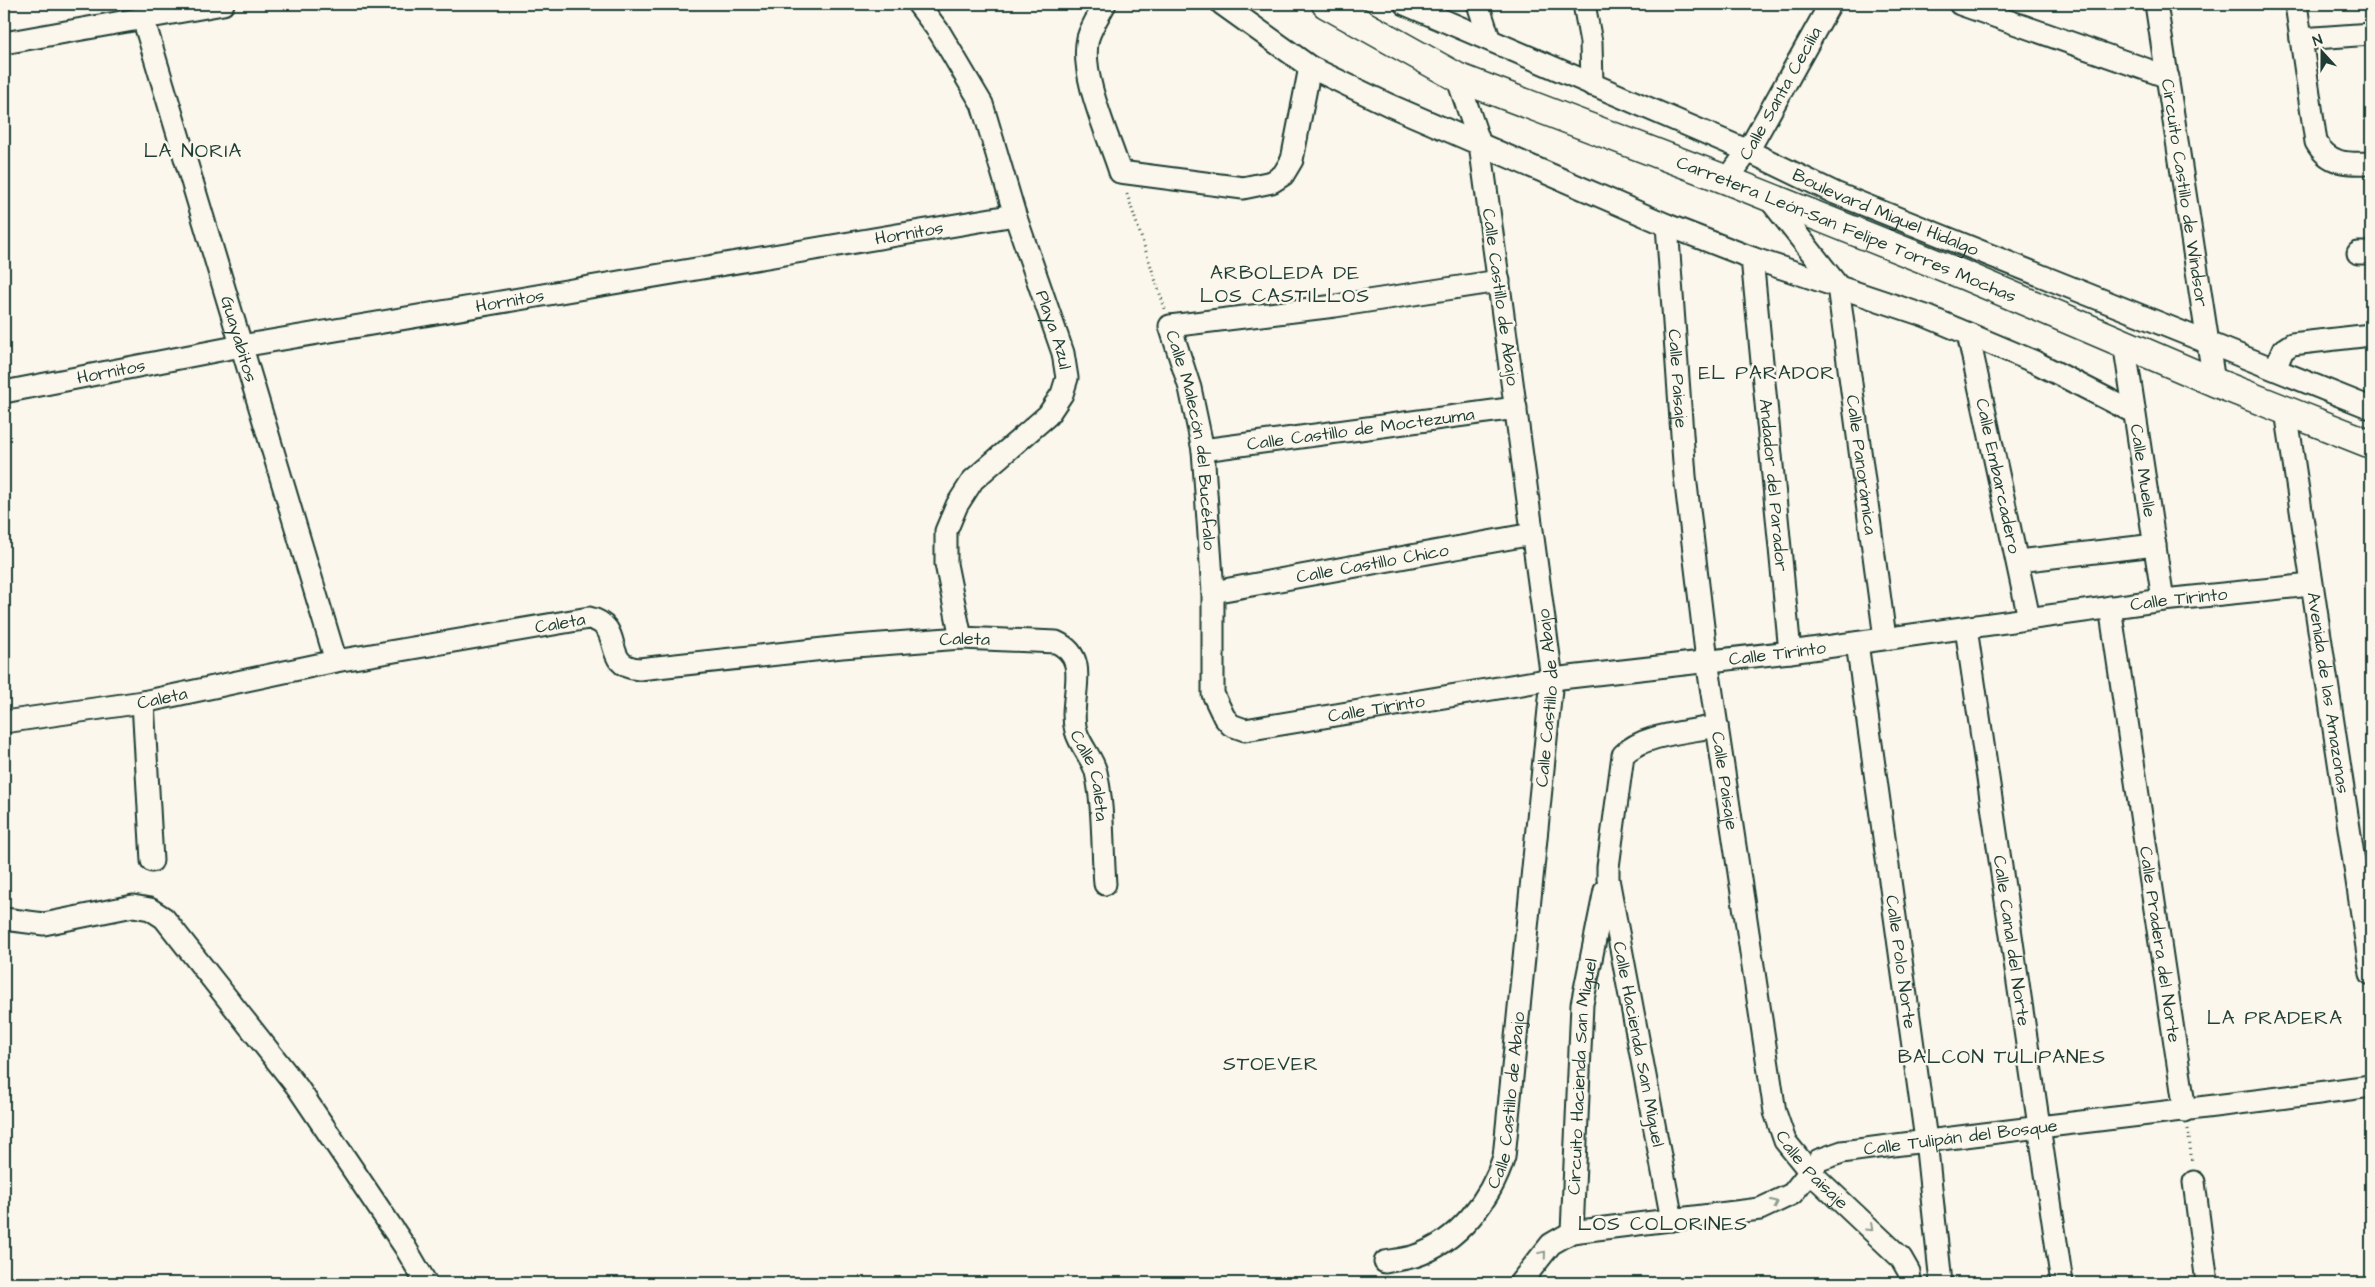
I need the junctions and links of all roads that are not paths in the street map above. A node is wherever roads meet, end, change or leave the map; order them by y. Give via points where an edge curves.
1 (223, 4) edge
2 (918, 4) edge
3 (1105, 4) edge
4 (1222, 4) edge
5 (1326, 4) edge
6 (1404, 4) edge
7 (1478, 4) edge
8 (1584, 4) edge
9 (1830, 4) edge
10 (1960, 4) edge
11 (2156, 4) edge
12 (2296, 4) edge
13 (144, 18) junction
14 (2371, 34) edge
15 (1489, 38) junction
16 (2301, 39) junction
17 (4, 43) edge
18 (1310, 67) junction
19 (1457, 77) junction
20 (2168, 78) junction
21 (1592, 85) junction
22 (1480, 144) junction
23 (1748, 151) junction
24 (2371, 164) edge
25 (1727, 180) junction
26 (1767, 196) junction
27 (1015, 215) junction
28 (1667, 225) junction
29 (1752, 258) junction
30 (1499, 281) junction
31 (1838, 286) junction
32 (1968, 334) junction
33 (2371, 335) edge
34 (2124, 342) junction
35 (2208, 343) junction
36 (241, 346) junction
37 (2275, 369) junction
38 (2214, 382) junction
39 (4, 392) edge
40 (1516, 408) junction
41 (2371, 408) edge
42 (2286, 411) junction
43 (2133, 412) junction
44 (2371, 444) edge
45 (1203, 450) junction
46 (1532, 534) junction
47 (2155, 545) junction
48 (2018, 561) junction
49 (2311, 585) junction
50 (1213, 592) junction
51 (2163, 600) junction
52 (2110, 607) junction
53 (2029, 618) junction
54 (1966, 628) junction
55 (961, 638) junction
56 (1885, 638) junction
57 (1857, 643) junction
58 (1790, 652) junction
59 (1707, 660) junction
60 (336, 661) junction
61 (1078, 670) joint
62 (1552, 679) junction
63 (143, 702) junction
64 (4, 722) edge
65 (1717, 726) junction
66 (1245, 730) joint
67 (152, 861) dead end
68 (1608, 873) junction
69 (1105, 884) dead end
70 (4, 919) edge
71 (2371, 974) edge
72 (2371, 1086) edge
73 (2186, 1111) junction
74 (2039, 1126) junction
75 (1926, 1140) junction
76 (1815, 1178) junction
77 (2194, 1182) road end
78 (1672, 1220) junction
79 (1572, 1232) junction
80 (1385, 1262) dead end
81 (426, 1283) edge
82 (1520, 1283) edge
83 (1910, 1283) edge
84 (1941, 1283) edge
85 (2062, 1283) edge
86 (2207, 1283) edge

1 - 13 street
2 - 27 street, Playa Azul via 940,33 982,104
3 - 18 street via 1088,37 1086,55 1088,74 1120,172 1243,188 1272,182 1283,175 1292,160
4 - 18 street
5 - 19 main road, Carretera León-San Felipe Torres Mochas
6 - 15 street, Boulevard Miguel Hidalgo
7 - 15 street
8 - 21 street via 1591,42
9 - 23 street, Calle Santa Cecilia
10 - 20 street
11 - 20 street, Circuito Castillo de Windsor
12 - 16 street
13 - 17 street
13 - 36 street, Guayabitos
14 - 16 street
15 - 21 street, Boulevard Miguel Hidalgo
16 - 24 street via 2316,142 2331,159 2345,164
18 - 22 street via 1389,106
19 - 22 street, Calle Castillo de Abajo
19 - 25 main road, Carretera León-San Felipe Torres Mochas
20 - 35 street, Circuito Castillo de Windsor
21 - 23 street, Boulevard Miguel Hidalgo
22 - 28 street
22 - 30 street, Calle Castillo de Abajo
23 - 25 street, Calle Santa Cecilia
23 - 35 street, Boulevard Miguel Hidalgo via 1835,193
25 - 26 main road, Carretera León-San Felipe Torres Mochas
26 - 31 street
26 - 34 main road, Carretera León-San Felipe Torres Mochas
27 - 36 street, Hornitos
27 - 55 street, Playa Azul via 1063,354 1068,378 1048,416 973,480 946,531 946,564
28 - 29 street
28 - 59 street, Calle Paisaje via 1685,476
29 - 31 street
29 - 58 street, Andador del Parador
30 - 40 street, Calle Castillo de Abajo
30 - 45 street, Calle Malecón del Bucéfalo via 1335,306 1170,326 1185,371
31 - 32 street
31 - 56 street, Calle Panorámica
32 - 43 street via 2035,362
32 - 48 street, Calle Embarcadero
33 - 37 street via 2292,344 2283,350
34 - 38 main road, Carretera León-San Felipe Torres Mochas
34 - 43 street, Calle Muelle
35 - 37 street, Boulevard Miguel Hidalgo
35 - 38 street, Circuito Castillo de Windsor
36 - 39 street, Hornitos
36 - 60 street, Guayabitos
37 - 41 street, Boulevard Miguel Hidalgo
38 - 42 main road, Carretera León-San Felipe Torres Mochas
40 - 45 street, Calle Castillo de Moctezuma
40 - 46 street, Calle Castillo de Abajo
42 - 44 main road, Carretera León-San Felipe Torres Mochas
42 - 49 street, Avenida de las Amazonas
43 - 47 street, Calle Muelle
45 - 50 street, Calle Malecón del Bucéfalo
46 - 50 street, Calle Castillo Chico
46 - 62 street, Calle Castillo de Abajo
47 - 48 street
47 - 51 street, Calle Muelle
48 - 53 street, Calle Embarcadero
49 - 51 street, Calle Tirinto
49 - 71 street, Avenida de las Amazonas
50 - 66 street, Calle Malecón del Bucéfalo via 1213,694 1231,725
51 - 52 street, Calle Tirinto
52 - 53 street, Calle Tirinto
52 - 73 street, Calle Pradera del Norte
53 - 54 street, Calle Tirinto
54 - 56 street, Calle Tirinto
54 - 74 street, Calle Canal del Norte
55 - 60 street, Caleta via 639,669 627,668 619,661 607,629 600,621 589,618
55 - 61 street, Caleta via 1056,642 1067,647
56 - 57 street, Calle Tirinto
57 - 58 street, Calle Tirinto
57 - 75 street, Calle Polo Norte
58 - 59 street, Calle Tirinto
59 - 62 street, Calle Tirinto
59 - 65 street, Calle Paisaje
60 - 63 street, Caleta
61 - 69 street, Calle Caleta via 1074,717 1081,744 1096,770
62 - 66 street, Calle Tirinto
62 - 80 street, Calle Castillo de Abajo via 1504,1157 1489,1193 1458,1230 1439,1245 1415,1256
63 - 64 street, Caleta
63 - 67 street
65 - 68 street, Circuito Hacienda San Miguel via 1642,742 1630,747 1623,755
65 - 76 street, Calle Paisaje via 1775,1112 1785,1141
68 - 78 street, Calle Hacienda San Miguel
68 - 79 street, Circuito Hacienda San Miguel via 1582,1004
70 - 81 street via 44,924 133,906 150,909 164,918 298,1088
72 - 73 street, Calle Tulipán del Bosque
73 - 74 street, Calle Tulipán del Bosque
74 - 75 street, Calle Tulipán del Bosque
74 - 85 street, Calle Canal del Norte
75 - 76 street, Calle Tulipán del Bosque via 1842,1152 1819,1160
75 - 84 street, Calle Polo Norte
78 -> 76 street, Calle Tulipán del Bosque via 1760,1209 1792,1194
76 -> 83 street, Calle Paisaje via 1901,1258 1909,1272
77 - 86 street
78 - 79 street, Calle Tulipán del Bosque
82 -> 79 street via 1551,1244

